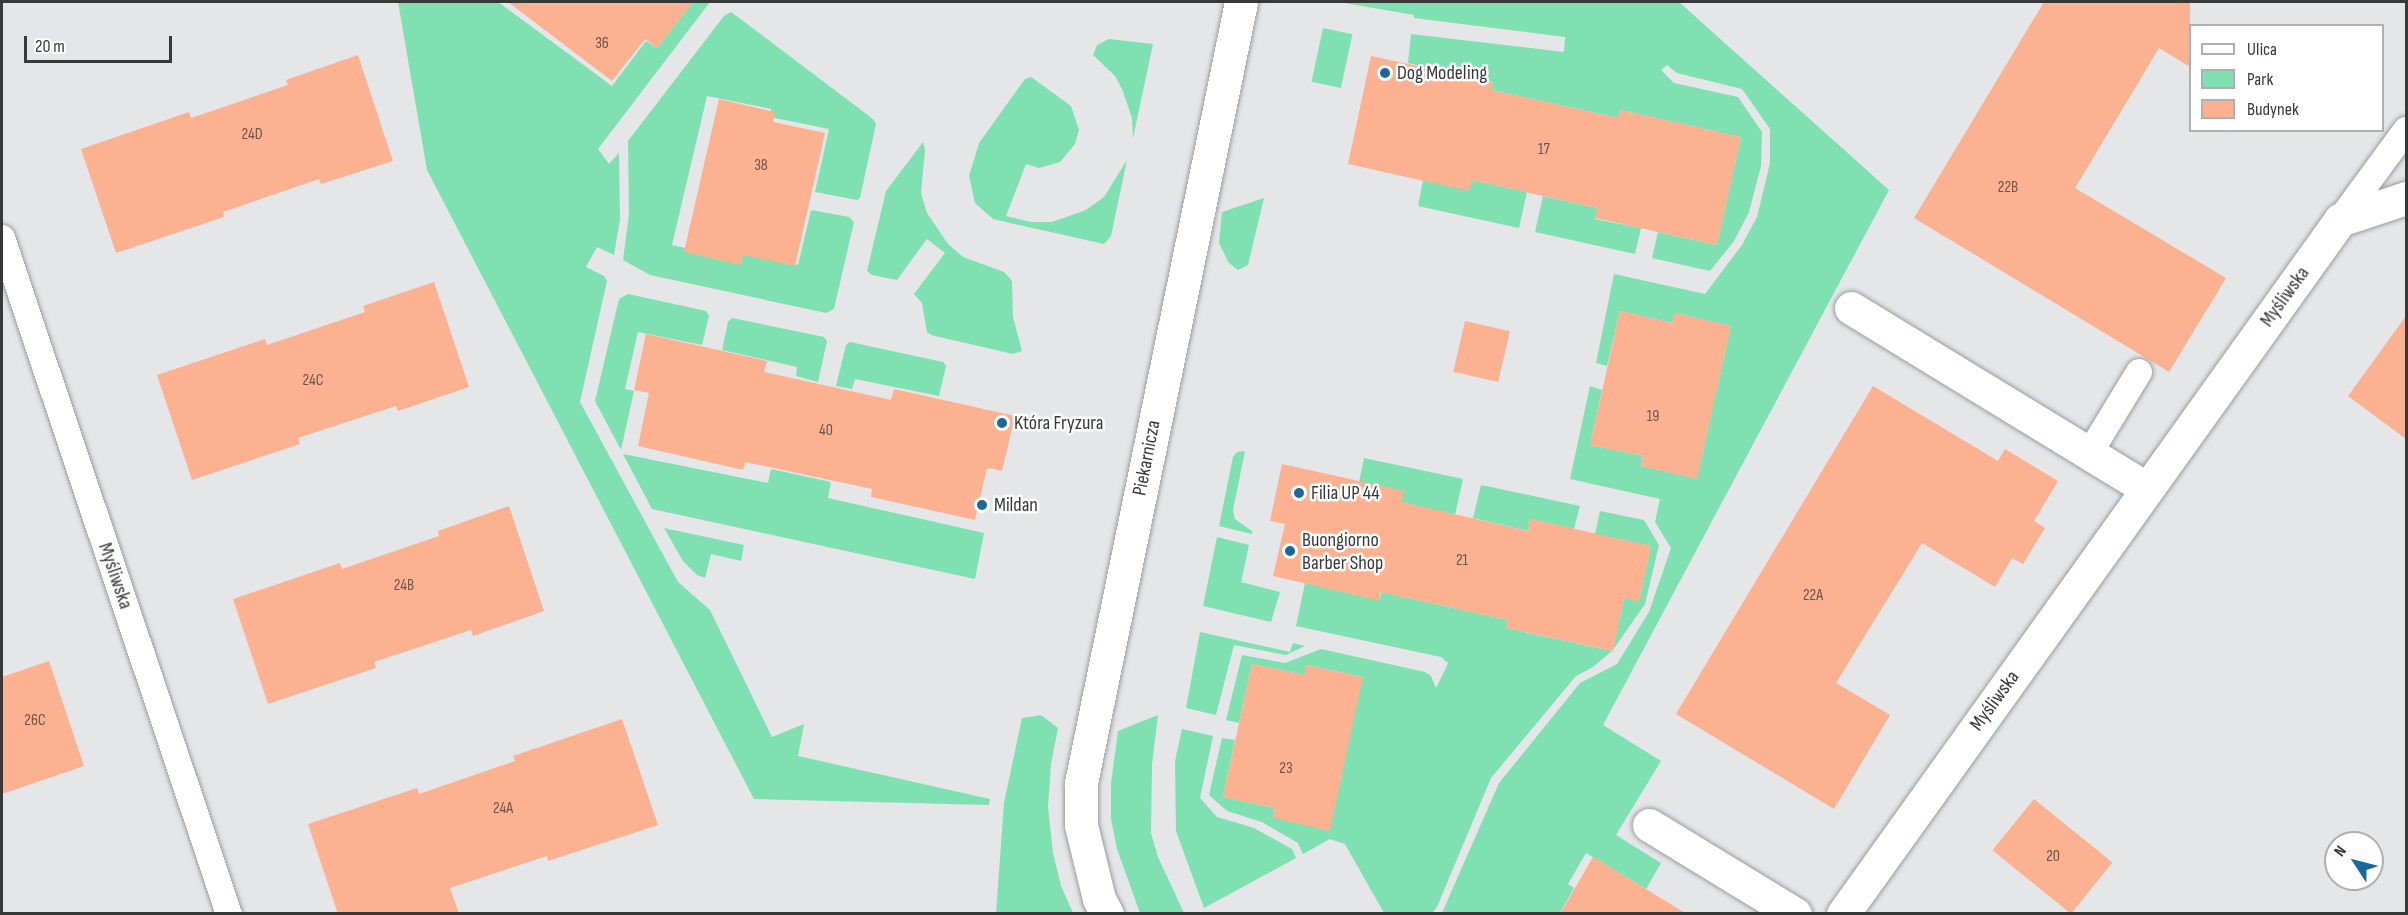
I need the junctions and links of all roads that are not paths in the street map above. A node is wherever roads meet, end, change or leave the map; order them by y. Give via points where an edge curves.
1 (1241, 2) edge
2 (2406, 130) edge
3 (2406, 198) edge
4 (2340, 220) junction
5 (2, 238) edge
6 (1851, 308) dead end
7 (2139, 372) dead end
8 (2089, 454) junction
9 (2147, 489) junction
10 (1649, 825) dead end
11 (229, 914) edge
12 (1107, 914) edge
13 (1795, 914) edge
14 (1842, 914) edge

1 - 12 street, Piekarnicza via 1081,783 1081,825 1099,899
2 - 4 lane
3 - 4 street
4 - 9 street, Myśliwska
5 - 11 lane, Myśliwska
6 - 8 street
7 - 8 lane
8 - 9 street
9 - 14 street, Myśliwska
10 - 13 street

